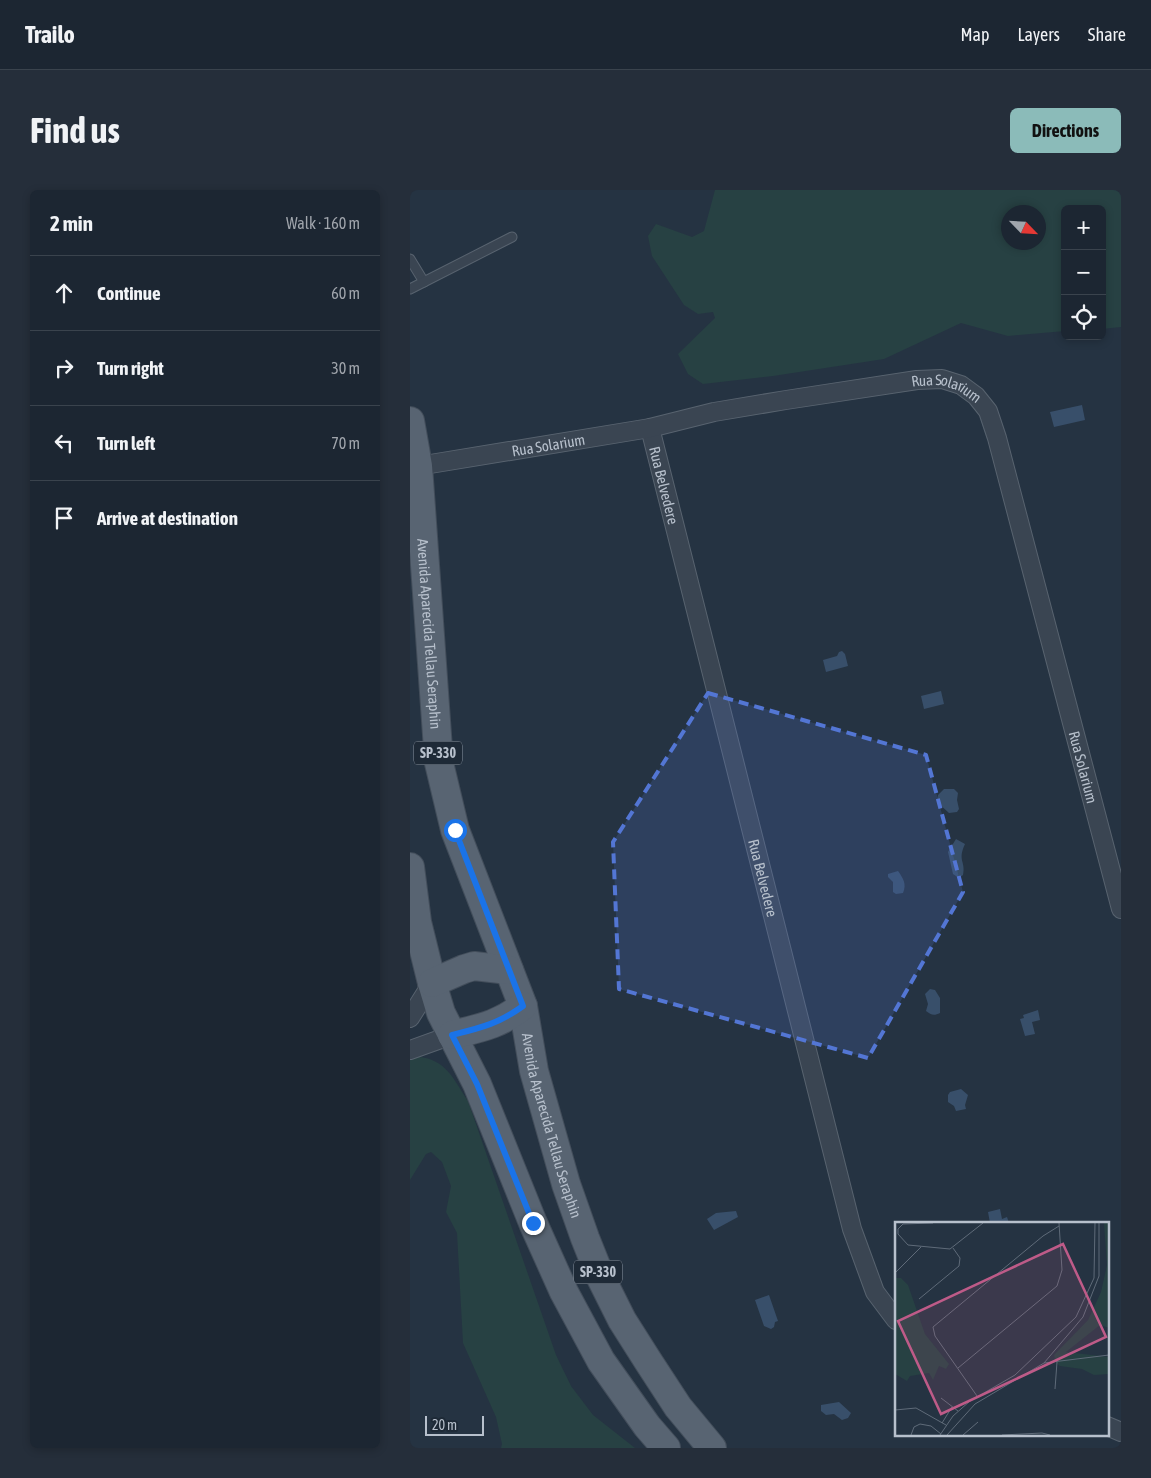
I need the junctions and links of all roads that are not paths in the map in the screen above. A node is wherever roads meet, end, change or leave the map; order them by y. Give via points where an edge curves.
1 (512, 237) dead end
2 (410, 259) edge
3 (424, 282) junction
4 (410, 289) edge
5 (410, 421) edge
6 (650, 428) junction
7 (418, 466) junction
8 (410, 867) edge
9 (1121, 908) edge
10 (509, 970) junction
11 (432, 982) junction
12 (523, 1006) junction
13 (410, 1018) edge
14 (452, 1035) junction
15 (410, 1050) edge
16 (895, 1319) edge
17 (1108, 1426) edge
18 (1121, 1432) edge
19 (666, 1448) edge
20 (712, 1448) edge

1 - 3 lane
2 - 3 lane
3 - 4 lane
5 - 7 main road, Avenida Aparecida Tellau Seraphin / SP-330
6 - 7 street, Rua Solarium
6 - 9 street, Rua Solarium via 714,412 917,380 942,379 961,385 976,396 988,411 997,438
6 - 16 street, Rua Belvedere via 852,1229 875,1292
7 - 10 main road, Avenida Aparecida Tellau Seraphin / SP-330 via 439,763 455,830
8 - 11 main road, SP-330 via 417,922
10 - 11 main road via 474,966
10 - 12 main road, Avenida Aparecida Tellau Seraphin / SP-330
11 - 13 street
11 - 14 main road, SP-330 via 441,1013
12 - 14 main road via 495,1024
12 - 20 main road, Avenida Aparecida Tellau Seraphin / SP-330 via 534,1072 584,1238 601,1278 622,1320 678,1407
14 - 15 street
14 - 19 main road, SP-330 via 477,1084 564,1292 601,1361
17 - 18 street

